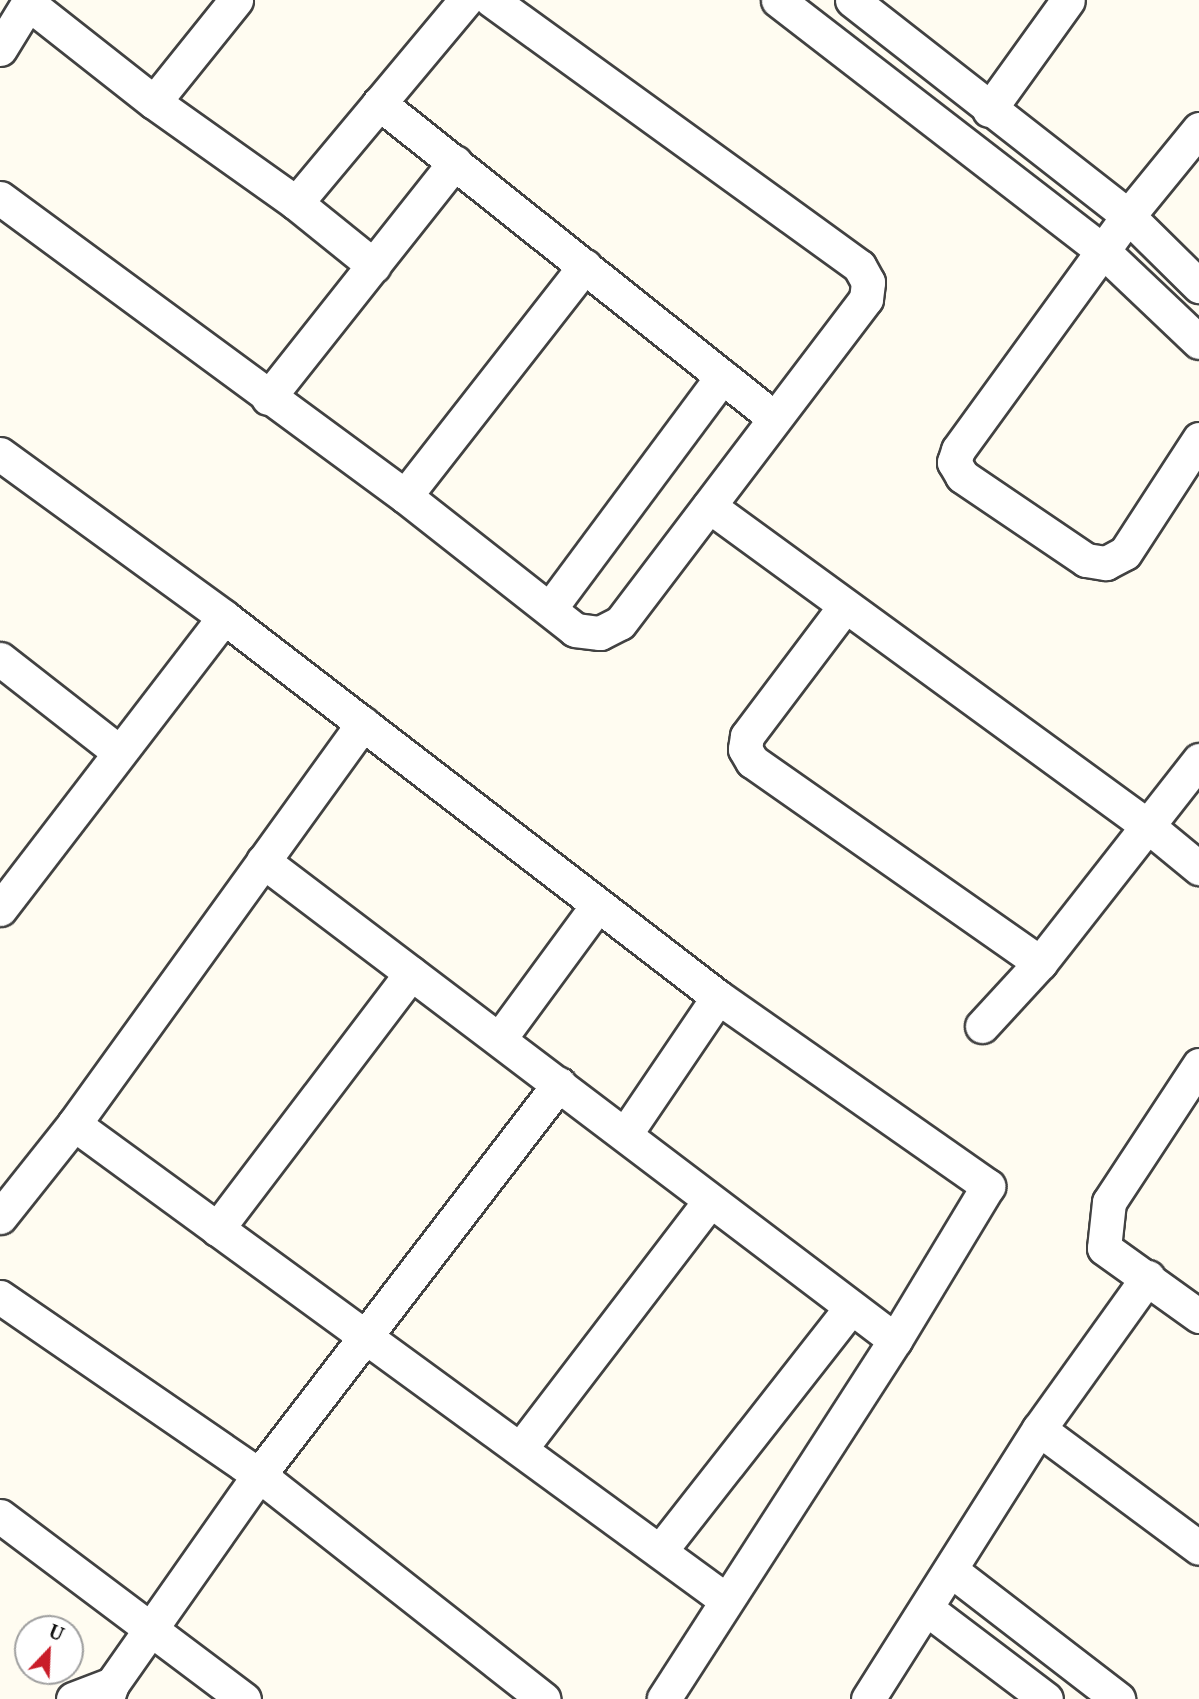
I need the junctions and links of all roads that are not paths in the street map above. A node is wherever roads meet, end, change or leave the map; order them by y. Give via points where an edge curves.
1 (236, 0) edge
2 (466, 0) edge
3 (491, 0) edge
4 (778, 0) edge
5 (846, 0) edge
6 (852, 0) edge
7 (1068, 0) edge
8 (29, 2) edge
9 (820, 31) junction
10 (0, 49) edge
11 (154, 102) junction
12 (379, 103) junction
13 (989, 110) junction
14 (1199, 130) edge
15 (455, 162) junction
16 (0, 198) edge
17 (296, 203) junction
18 (1128, 216) junction
19 (1103, 251) junction
20 (585, 265) junction
21 (374, 266) junction
22 (1199, 286) edge
23 (1199, 342) edge
24 (722, 377) junction
25 (268, 398) junction
26 (774, 417) junction
27 (1199, 439) edge
28 (0, 454) edge
29 (405, 496) junction
30 (709, 506) junction
31 (845, 606) junction
32 (551, 607) junction
33 (224, 617) junction
34 (0, 659) edge
35 (363, 723) junction
36 (119, 752) junction
37 (1199, 760) edge
38 (1149, 827) junction
39 (263, 861) junction
40 (1199, 869) edge
41 (597, 906) junction
42 (0, 909) edge
43 (1040, 963) junction
44 (411, 973) junction
45 (718, 996) junction
46 (982, 1026) dead end
47 (500, 1038) junction
48 (1194, 1083) edge
49 (559, 1084) junction
50 (74, 1124) junction
51 (626, 1133) junction
52 (709, 1202) junction
53 (0, 1217) edge
54 (217, 1229) junction
55 (1148, 1277) junction
56 (0, 1297) edge
57 (850, 1309) junction
58 (1199, 1316) edge
59 (361, 1338) junction
60 (895, 1340) junction
61 (1039, 1429) junction
62 (521, 1448) junction
63 (259, 1475) junction
64 (0, 1516) edge
65 (1199, 1548) edge
66 (660, 1551) junction
67 (952, 1571) junction
68 (726, 1600) junction
69 (928, 1609) junction
70 (151, 1626) junction
71 (109, 1692) edge
72 (73, 1699) edge
73 (244, 1699) edge
74 (544, 1699) edge
75 (664, 1699) edge
76 (867, 1699) edge
77 (1046, 1699) edge
78 (1118, 1699) edge

1 - 11 street
2 - 12 street
3 - 26 street via 859,266 868,282 866,299
4 - 9 street
5 - 9 street
6 - 13 street
7 - 13 street
8 - 10 street
8 - 11 street
9 - 19 street
11 - 17 street
12 - 15 street
12 - 17 street
13 - 18 street
14 - 18 street
15 - 20 street
15 - 21 street
16 - 25 street
17 - 21 street
18 - 19 street
18 - 22 street
19 - 23 street
19 - 27 street via 958,450 954,462 962,475 1086,560 1106,563 1125,553
20 - 24 street
20 - 29 street
21 - 25 street
24 - 26 street
24 - 32 street
25 - 29 street
26 - 30 street
28 - 33 street
29 - 32 street
30 - 31 street
30 - 32 street via 620,623 600,633 575,629
31 - 38 street
31 - 43 street via 747,737 745,749 752,761
33 - 35 street
33 - 36 street
34 - 36 street
35 - 39 street
35 - 41 street
36 - 42 street
37 - 38 street
38 - 40 street
38 - 43 street
39 - 44 street
39 - 50 street
41 - 45 street
41 - 47 street
43 - 46 street
44 - 47 street
44 - 54 street
45 - 51 street
45 - 60 street via 988,1186
47 - 49 street
48 - 55 street via 1109,1202 1104,1248
49 - 51 street
49 - 59 street
50 - 53 street
50 - 54 street
51 - 52 street
52 - 57 street
52 - 62 street
54 - 59 street
55 - 58 street
55 - 61 street
56 - 63 street
57 - 60 street
57 - 66 street
59 - 62 street
59 - 63 street
60 - 68 street
61 - 65 street
61 - 67 street
62 - 66 street
63 - 70 street
63 - 74 street
64 - 70 street
66 - 68 street
67 - 69 street
67 - 78 street
68 - 75 street
69 - 76 street
69 - 77 street
70 - 71 street
70 - 73 street
71 - 72 street

